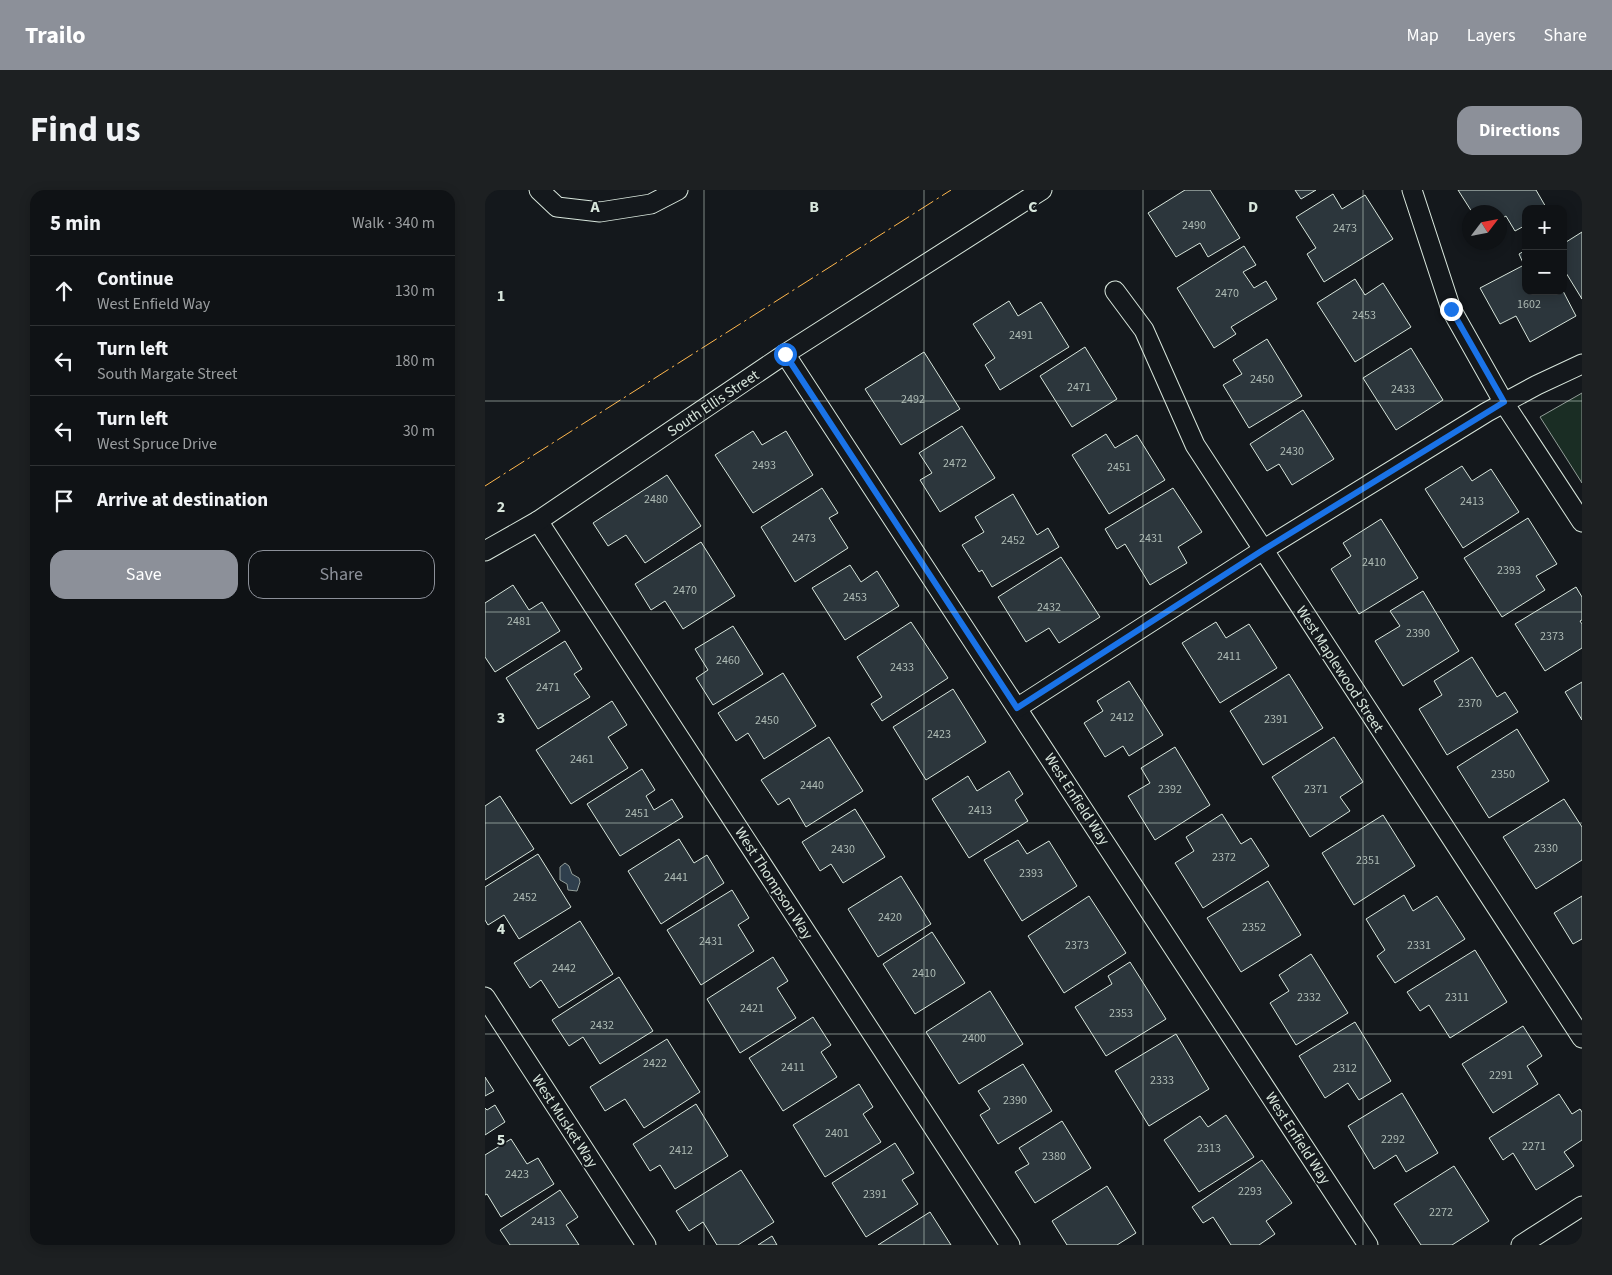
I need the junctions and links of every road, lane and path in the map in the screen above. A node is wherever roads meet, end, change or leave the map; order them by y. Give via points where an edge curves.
1 (539, 190) edge
2 (678, 190) edge
3 (1042, 190) edge
4 (1412, 190) edge
5 (1115, 291) dead end
6 (785, 354) junction
7 (1582, 364) edge
8 (1504, 402) junction
9 (537, 521) junction
10 (1582, 522) edge
11 (1263, 550) junction
12 (485, 551) edge
13 (1017, 708) junction
14 (485, 997) edge
15 (1582, 1038) edge
16 (1582, 1206) edge
17 (646, 1245) edge
18 (1010, 1245) edge
19 (1368, 1245) edge
20 (1521, 1245) edge

1 - 2 street via 557,207 601,212 651,204
3 - 6 street, South Ellis Street
4 - 8 street via 1451,309
5 - 11 street, West Maplewood Street via 1144,330 1195,445
6 - 9 street, South Ellis Street
6 - 13 street, West Enfield Way
7 - 8 street
8 - 10 street
8 - 11 street
9 - 12 street, South Ellis Street
9 - 18 street, West Thompson Way
11 - 13 street
11 - 15 street, West Maplewood Street
13 - 19 street, West Enfield Way
14 - 17 street, West Musket Way
16 - 20 street

